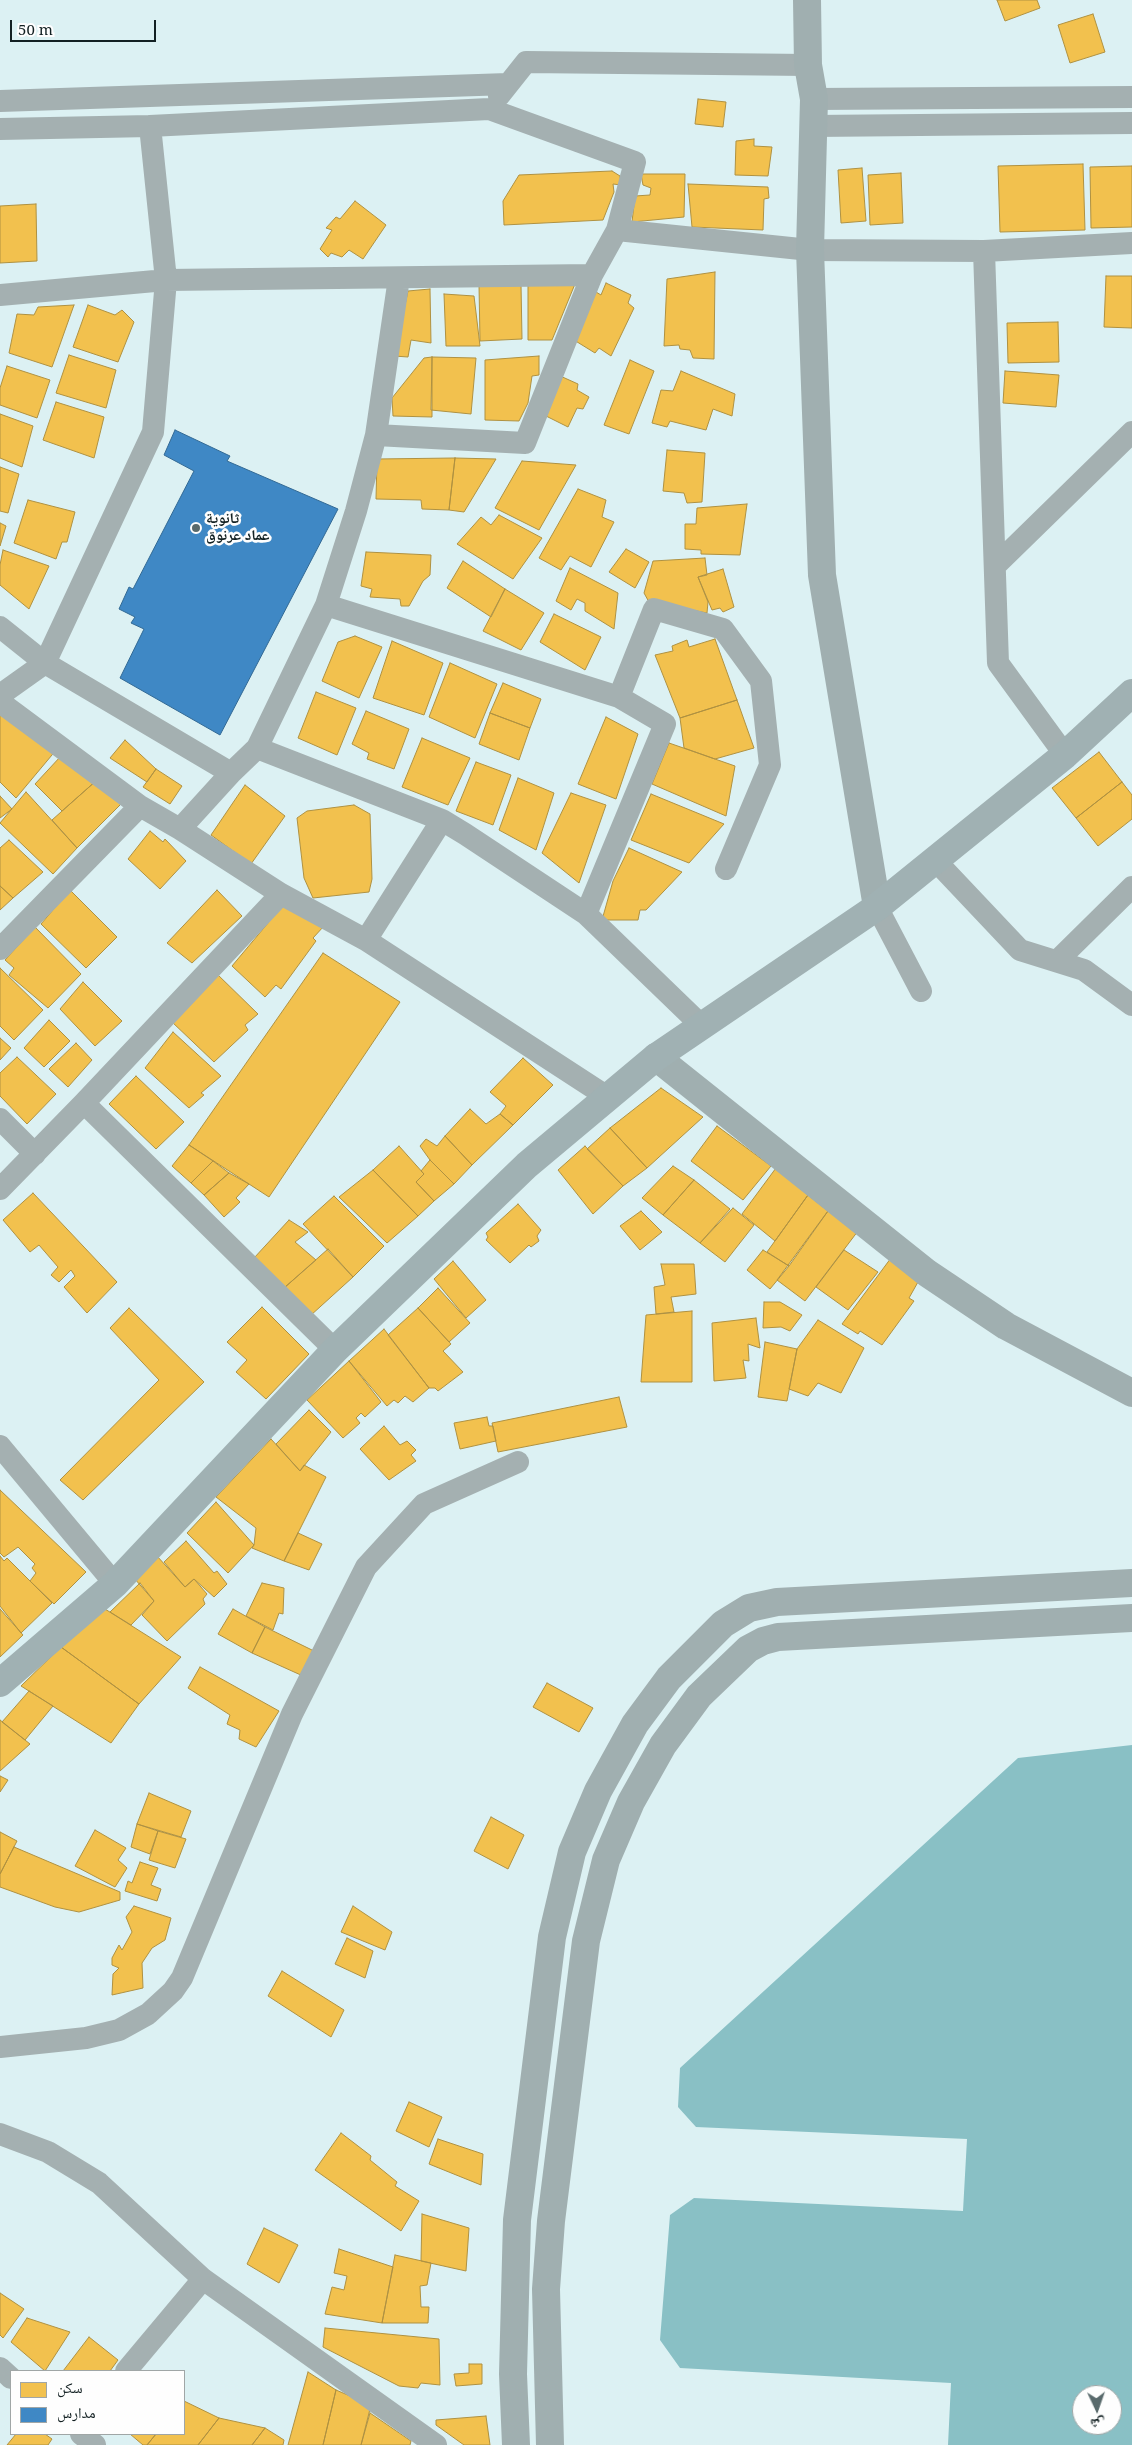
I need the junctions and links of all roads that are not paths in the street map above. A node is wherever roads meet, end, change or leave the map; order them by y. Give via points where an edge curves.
1 (807, 0) edge
2 (808, 65) junction
3 (508, 84) junction
4 (1132, 97) edge
5 (814, 99) junction
6 (0, 101) edge
7 (489, 109) junction
8 (1132, 123) edge
9 (150, 126) junction
10 (813, 126) junction
11 (0, 130) edge
12 (617, 230) junction
13 (1132, 243) edge
14 (810, 250) junction
15 (984, 251) junction
16 (592, 275) junction
17 (399, 278) junction
18 (166, 280) junction
19 (2, 302) edge
20 (1132, 432) edge
21 (376, 435) junction
22 (996, 565) junction
23 (326, 605) junction
24 (0, 627) edge
25 (45, 663) junction
26 (1132, 693) edge
27 (0, 695) edge
28 (619, 697) junction
29 (0, 702) edge
30 (257, 748) junction
31 (1065, 755) junction
32 (231, 773) junction
33 (140, 806) junction
34 (442, 820) junction
35 (180, 829) junction
36 (934, 859) junction
37 (726, 869) dead end
38 (1132, 887) edge
39 (281, 894) junction
40 (877, 907) junction
41 (586, 914) junction
42 (366, 940) junction
43 (0, 949) edge
44 (1057, 961) junction
45 (921, 991) dead end
46 (1132, 1006) edge
47 (703, 1027) junction
48 (656, 1057) junction
49 (609, 1098) junction
50 (84, 1103) junction
51 (0, 1120) edge
52 (35, 1154) junction
53 (0, 1189) edge
54 (335, 1350) junction
55 (1132, 1393) edge
56 (2, 1450) edge
57 (518, 1462) dead end
58 (1132, 1583) edge
59 (115, 1584) junction
60 (1132, 1618) edge
61 (0, 1683) edge
62 (0, 2047) edge
63 (0, 2134) edge
64 (204, 2279) junction
65 (0, 2368) edge
66 (127, 2370) edge
67 (10, 2377) edge
68 (82, 2435) edge
69 (95, 2445) edge
70 (436, 2445) edge
71 (516, 2445) edge
72 (550, 2445) edge

1 - 2 street
2 - 3 street via 526,62
2 - 5 street
3 - 6 street
3 - 7 street
4 - 5 street
5 - 10 street
7 - 9 street
7 - 12 street via 635,162
8 - 10 street
9 - 11 street
9 - 18 street
10 - 14 street
12 - 14 street
12 - 16 street
13 - 15 street
14 - 15 street
14 - 40 street via 822,575
15 - 22 street
16 - 17 street
16 - 21 street via 525,443
17 - 18 street
17 - 21 street
18 - 19 street
18 - 25 street via 153,432
20 - 22 street
21 - 23 street
22 - 31 street via 998,664
23 - 28 street
23 - 30 street
24 - 25 street
25 - 27 street
25 - 32 street
26 - 31 main road
28 - 37 street via 654,609 723,629 761,681 770,766
28 - 41 street via 666,724
29 - 33 street
30 - 32 street
30 - 34 street
31 - 36 main road
32 - 35 street
33 - 35 street
33 - 43 street
34 - 41 street
34 - 42 street
35 - 39 street
36 - 40 main road
36 - 44 street via 1020,950
38 - 44 street
39 - 42 street
39 - 50 street
40 - 45 street
40 - 47 main road
41 - 47 street
42 - 49 street
44 - 46 street via 1084,970
47 - 48 main road
48 - 49 main road
48 - 55 street via 927,1273 1006,1326
49 - 54 main road via 527,1165
50 - 52 street
50 - 54 street
51 - 52 street
52 - 53 street
54 - 59 main road
56 - 59 street
57 - 62 street via 424,1504 366,1566 292,1714 182,1978 173,1991 148,2014 119,2030 86,2038
58 - 71 street via 777,1602 749,1608 723,1624 669,1678 635,1724 598,1791 572,1852 552,1937 517,2220 513,2364
59 - 61 main road
60 - 72 street via 778,1637 763,1641 748,1649 699,1696 663,1745 631,1802 606,1860 586,1941 551,2221 546,2289
63 - 64 street via 48,2152 99,2183
64 - 66 street
64 - 70 street
65 - 67 street
68 - 69 street

